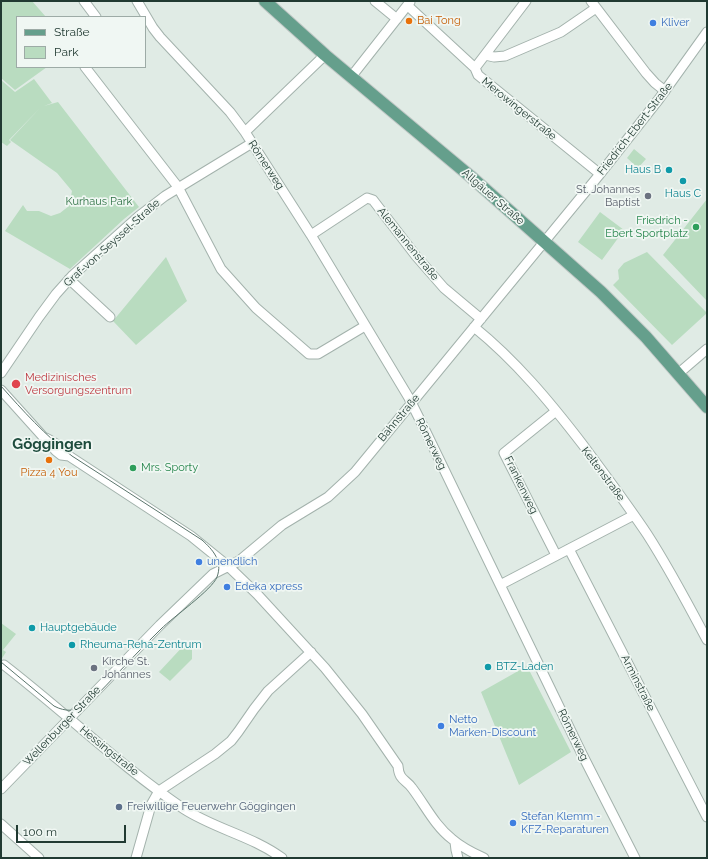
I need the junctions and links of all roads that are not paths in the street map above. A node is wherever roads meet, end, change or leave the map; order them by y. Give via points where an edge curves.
1 (84, 1) edge
2 (137, 1) edge
3 (265, 1) edge
4 (375, 1) edge
5 (526, 1) edge
6 (409, 3) edge
7 (593, 4) edge
8 (95, 16) edge
9 (146, 16) edge
10 (146, 16) edge
11 (397, 19) junction
12 (707, 32) edge
13 (325, 55) junction
14 (485, 55) junction
15 (86, 68) edge
16 (475, 68) junction
17 (351, 76) junction
18 (665, 91) junction
19 (245, 132) junction
20 (252, 143) junction
21 (600, 174) junction
22 (178, 187) junction
23 (311, 235) junction
24 (544, 242) junction
25 (69, 279) junction
26 (110, 317) dead end
27 (481, 319) junction
28 (365, 326) junction
29 (474, 327) junction
30 (707, 349) edge
31 (1, 373) edge
32 (679, 373) junction
33 (1, 390) edge
34 (411, 404) junction
35 (707, 407) edge
36 (556, 411) junction
37 (634, 515) junction
38 (569, 549) junction
39 (556, 555) junction
40 (228, 566) junction
41 (500, 585) junction
42 (707, 640) edge
43 (311, 652) junction
44 (4, 665) dead end
45 (68, 718) junction
46 (1, 789) edge
47 (159, 791) junction
48 (707, 817) edge
49 (1, 824) edge
50 (454, 841) junction
51 (38, 858) edge
52 (136, 858) edge
53 (282, 858) edge
54 (458, 858) edge
55 (484, 858) edge
56 (635, 858) edge

1 - 8 street
2 - 10 street, Römerweg
3 - 13 main road, Allgäuer Straße
4 - 11 street
5 - 14 street
6 - 11 street
6 - 16 street, Merowingerstraße
7 - 14 street via 561,32 504,56
7 - 18 street via 646,73
9 - 19 street, Römerweg via 160,37 230,112
11 - 17 street
12 - 18 street, Friedrich-Ebert-Straße
13 - 17 main road, Allgäuer Straße
13 - 19 street
14 - 16 street
15 - 22 street
16 - 21 street, Merowingerstraße via 478,75
17 - 24 main road, Allgäuer Straße
18 - 21 street, Friedrich-Ebert-Straße
19 - 20 street, Römerweg
20 - 22 street, Graf-von-Seyssel-Straße
20 - 23 street, Römerweg
21 - 24 street, Friedrich-Ebert-Straße
22 - 25 street, Graf-von-Seyssel-Straße via 138,216
22 - 28 street via 221,269 256,308 309,354 318,354
23 - 27 street, Alemannenstraße via 367,198 373,200 444,288
23 - 28 street, Römerweg
24 - 27 street, Bahnstraße
24 - 32 main road, Allgäuer Straße via 620,310
25 - 26 street
25 - 31 street, Graf-von-Seyssel-Straße via 39,317
27 - 29 street, Bahnstraße
28 - 34 street, Römerweg
29 - 34 street, Bahnstraße
29 - 36 street, Keltenstraße via 510,358
30 - 32 street
32 - 35 main road, Allgäuer Straße
33 - 40 street via 51,448 61,455 69,456 191,536
34 - 40 street, Bahnstraße via 355,472 328,496 282,525 239,561
34 - 41 street, Römerweg
36 - 37 street, Keltenstraße
36 - 39 street, Frankenweg via 504,453
37 - 38 street
37 - 42 street, Keltenstraße via 676,582
38 - 39 street
38 - 48 street, Arminstraße
39 - 41 street
40 - 43 street
40 - 45 street, Wellenburger Straße via 213,574 183,602
41 - 56 street, Römerweg
43 - 47 street via 268,691 230,741
43 - 50 street via 375,732 398,766 398,772 404,782 410,785 444,832
44 - 45 street, Hessingstraße
45 - 46 street, Wellenburger Straße
45 - 47 street, Hessingstraße
47 - 52 street via 151,805
47 - 53 street, Hessingstraße via 207,822 249,839
49 - 51 street
50 - 54 street
50 - 55 street

